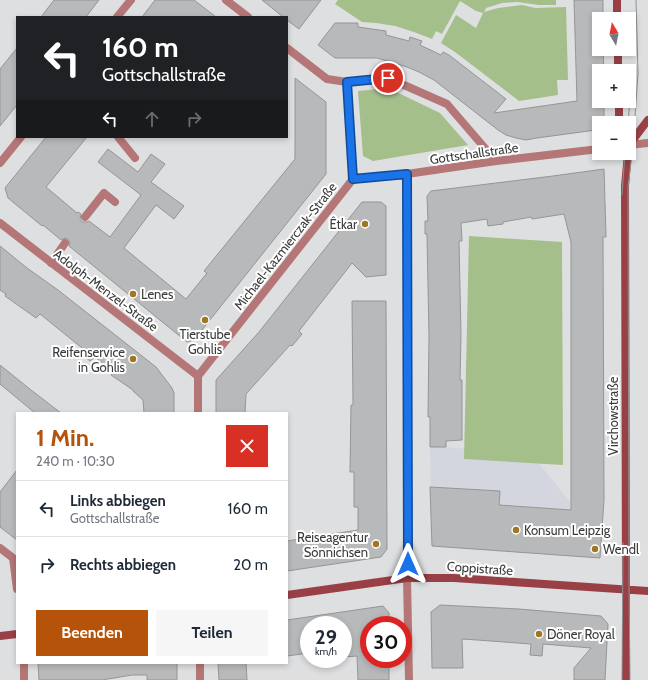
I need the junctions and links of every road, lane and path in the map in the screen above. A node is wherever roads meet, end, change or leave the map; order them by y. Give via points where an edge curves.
1 (130, 0) edge
2 (226, 0) edge
3 (617, 0) edge
4 (617, 12) edge
5 (118, 16) edge
6 (247, 16) edge
7 (288, 49) edge
8 (347, 82) junction
9 (648, 120) edge
10 (636, 136) edge
11 (20, 138) edge
12 (119, 138) edge
13 (648, 143) edge
14 (636, 144) edge
15 (592, 150) edge
16 (135, 158) dead end
17 (627, 160) edge
18 (496, 161) junction
19 (0, 163) edge
20 (407, 174) junction
21 (353, 179) junction
22 (115, 202) dead end
23 (85, 217) dead end
24 (0, 223) edge
25 (66, 243) dead end
26 (51, 262) junction
27 (198, 376) junction
28 (198, 412) edge
29 (0, 548) edge
30 (407, 578) junction
31 (16, 583) edge
32 (626, 590) junction
33 (648, 591) edge
34 (288, 595) edge
35 (16, 634) edge
36 (0, 636) edge
37 (24, 664) edge
38 (200, 664) edge
39 (24, 680) edge
40 (200, 680) edge
41 (409, 680) edge
42 (626, 680) edge

1 - 5 street
2 - 6 street
3 - 4 main road
7 - 8 street via 327,79
8 - 18 street via 388,78 447,104
8 - 21 street, Michael-Kazmierczak-Straße
9 - 10 main road
11 - 19 street
12 - 16 street
13 - 14 street
15 - 18 street, Gottschallstraße
17 - 32 main road, Virchowstraße via 625,186
18 - 20 street, Gottschallstraße
20 - 21 street, Gottschallstraße
20 - 30 street
21 - 27 street, Michael-Kazmierczak-Straße
22 - 23 street via 104,193
24 - 26 street, Adolph-Menzel-Straße
25 - 26 street
26 - 27 street, Adolph-Menzel-Straße
27 - 28 street
29 - 31 street via 12,558
30 - 32 main road, Coppistraße via 454,578
30 - 34 main road, Coppistraße
30 - 41 street
32 - 33 main road, Coppistraße
32 - 42 main road, Virchowstraße
35 - 36 main road
37 - 39 street
38 - 40 street

